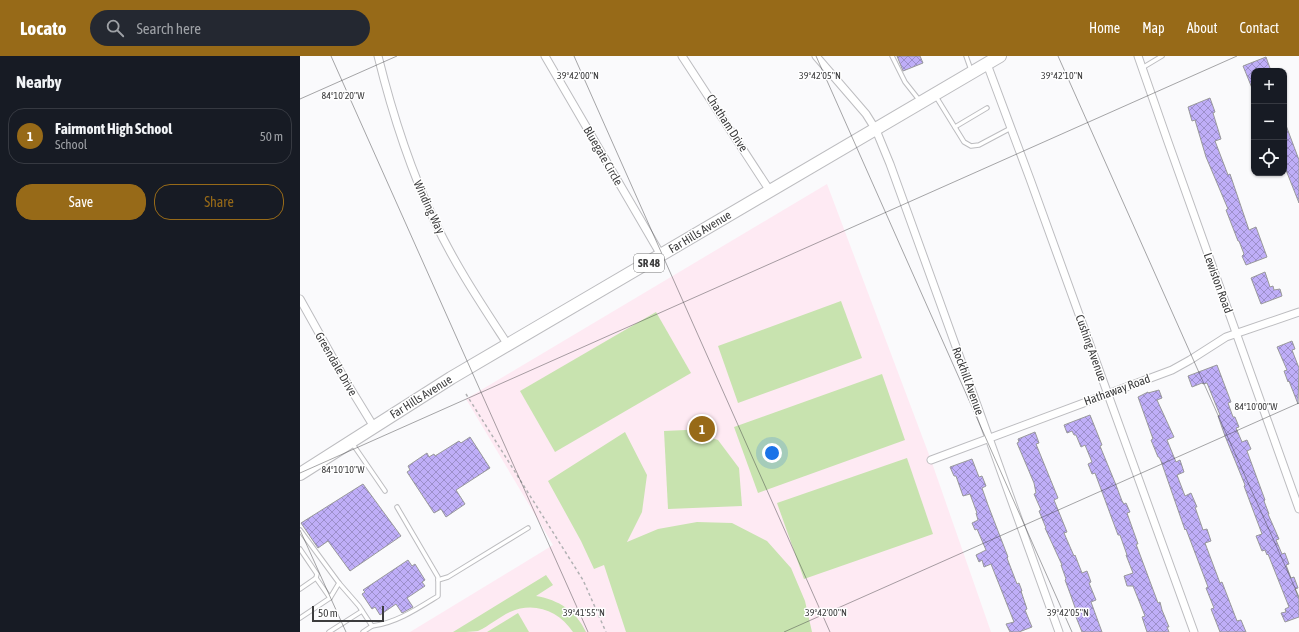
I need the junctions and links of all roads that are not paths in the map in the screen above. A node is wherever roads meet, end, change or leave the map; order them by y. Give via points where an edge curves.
1 (378, 56) edge
2 (545, 56) edge
3 (682, 56) edge
4 (816, 56) edge
5 (892, 56) edge
6 (966, 56) edge
7 (1000, 56) edge
8 (1138, 56) edge
9 (1162, 56) edge
10 (987, 64) junction
11 (1142, 68) junction
12 (972, 72) junction
13 (935, 94) junction
14 (921, 102) junction
15 (987, 108) dead end
16 (955, 127) junction
17 (1011, 128) junction
18 (876, 130) junction
19 (770, 191) junction
20 (661, 255) junction
21 (300, 299) edge
22 (1299, 312) edge
23 (1236, 333) junction
24 (508, 345) junction
25 (1108, 393) junction
26 (374, 427) junction
27 (989, 438) junction
28 (351, 442) junction
29 (931, 460) dead end
30 (300, 474) edge
31 (386, 491) dead end
32 (396, 507) dead end
33 (1299, 509) edge
34 (528, 528) dead end
35 (300, 530) edge
36 (300, 549) edge
37 (316, 578) junction
38 (438, 580) junction
39 (340, 583) junction
40 (300, 589) edge
41 (330, 598) junction
42 (362, 611) junction
43 (300, 618) edge
44 (372, 626) junction
45 (329, 632) edge
46 (363, 632) edge
47 (1059, 632) edge
48 (1194, 632) edge

1 - 24 street, Winding Way via 402,141 433,217 461,270
2 - 20 street, Bluegate Circle
3 - 19 street, Chatham Drive
4 - 18 street, Rockhill Avenue via 866,114
5 - 14 lane via 905,82
6 - 12 lane
7 - 10 main road, Far Hills Avenue / SR 48
8 - 11 street, Lewiston Road
9 - 11 lane
10 - 12 main road, Far Hills Avenue / SR 48
10 - 17 street, Cushing Avenue
11 - 23 street, Lewiston Road
12 - 13 main road, Far Hills Avenue / SR 48
13 - 14 main road, Far Hills Avenue / SR 48
13 - 16 lane
14 - 18 main road, Far Hills Avenue / SR 48
15 - 16 lane
16 - 17 lane via 964,142 971,146 979,145
17 - 25 street, Cushing Avenue
18 - 19 main road, Far Hills Avenue / SR 48
18 - 27 street, Rockhill Avenue
19 - 20 main road, Far Hills Avenue / SR 48
20 - 24 main road, Far Hills Avenue / SR 48
21 - 26 street, Greendale Drive
22 - 23 street, Hathaway Road
23 - 25 street, Hathaway Road via 1172,370
23 - 33 street, Lewiston Road
24 - 26 main road, Far Hills Avenue / SR 48
25 - 27 street, Hathaway Road
25 - 48 street, Cushing Avenue
26 - 28 main road, Far Hills Avenue / SR 48
27 - 29 street, Hathaway Road
27 - 47 street, Rockhill Avenue
28 - 30 main road, Far Hills Avenue / SR 48
28 - 31 lane
32 - 38 lane
34 - 38 lane via 448,577
35 - 39 lane
36 - 37 lane via 317,574
37 - 40 lane
37 - 41 lane
38 - 44 lane via 438,596 412,612 385,624
39 - 41 lane
39 - 42 lane
41 - 43 lane
42 - 44 lane
42 - 45 lane
44 - 46 lane

